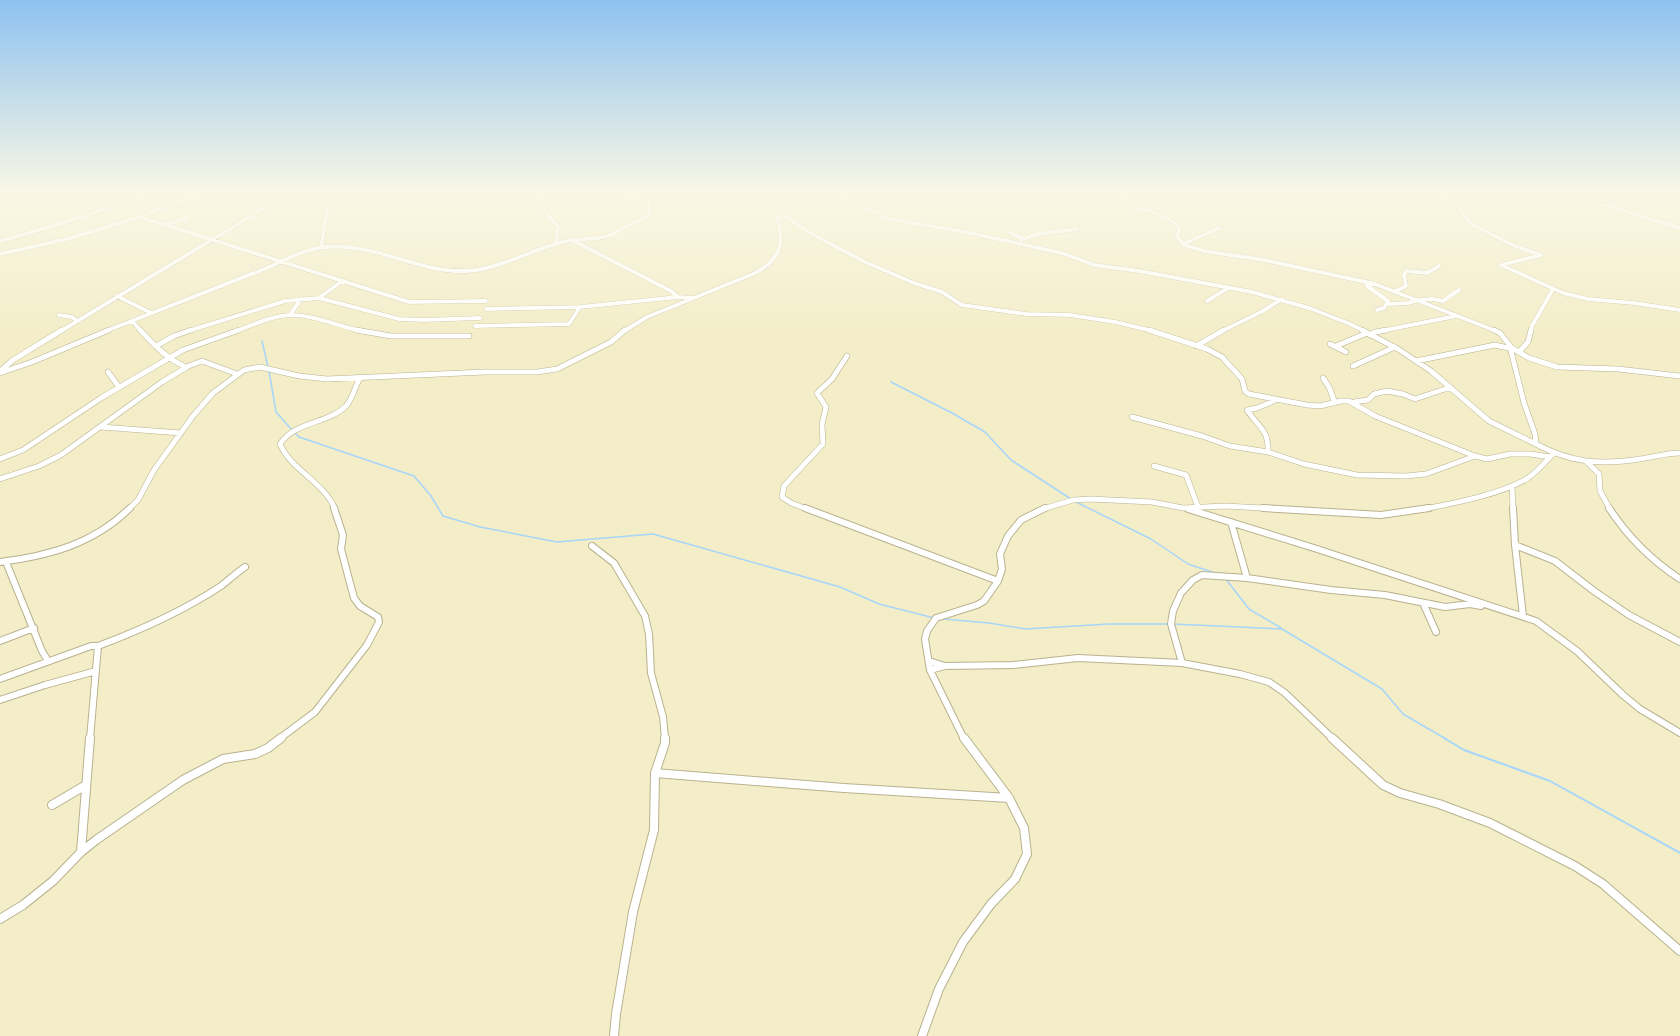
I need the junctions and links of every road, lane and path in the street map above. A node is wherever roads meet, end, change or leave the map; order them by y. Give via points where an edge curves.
1 (56, 241) edge
2 (210, 241) edge
3 (216, 241) edge
4 (322, 241) edge
5 (567, 241) edge
6 (575, 241) edge
7 (779, 241) edge
8 (826, 241) edge
9 (1004, 241) edge
10 (1017, 241) edge
11 (1181, 241) edge
12 (1188, 241) edge
13 (1506, 241) edge
14 (1012, 243) junction
15 (556, 244) joint
16 (1183, 244) junction
17 (321, 248) junction
18 (0, 254) edge
19 (279, 262) junction
20 (1439, 266) dead end
21 (342, 281) junction
22 (1375, 284) junction
23 (1228, 288) junction
24 (1553, 289) junction
25 (1264, 290) dead end
26 (1459, 290) dead end
27 (1396, 291) junction
28 (117, 296) junction
29 (1271, 296) junction
30 (678, 297) junction
31 (319, 298) junction
32 (692, 298) junction
33 (301, 299) junction
34 (1282, 299) junction
35 (1419, 300) junction
36 (486, 301) dead end
37 (1206, 301) dead end
38 (1388, 304) junction
39 (580, 307) junction
40 (486, 309) dead end
41 (1377, 310) dead end
42 (1680, 310) edge
43 (151, 313) junction
44 (59, 315) dead end
45 (290, 315) junction
46 (1456, 316) junction
47 (480, 318) dead end
48 (76, 321) junction
49 (132, 321) junction
50 (475, 326) dead end
51 (1369, 334) junction
52 (469, 336) dead end
53 (1330, 344) dead end
54 (156, 346) junction
55 (1196, 346) junction
56 (1336, 346) junction
57 (1395, 347) junction
58 (1512, 349) junction
59 (1346, 352) dead end
60 (1519, 352) junction
61 (847, 356) dead end
62 (168, 359) junction
63 (1416, 361) junction
64 (1354, 366) dead end
65 (187, 367) junction
66 (0, 372) edge
67 (108, 372) dead end
68 (237, 374) junction
69 (1680, 376) edge
70 (360, 378) junction
71 (1323, 378) dead end
72 (119, 387) junction
73 (1450, 389) junction
74 (1276, 400) junction
75 (1354, 402) junction
76 (1335, 403) junction
77 (1132, 417) dead end
78 (101, 427) junction
79 (181, 433) junction
80 (1536, 444) junction
81 (1268, 452) junction
82 (1680, 453) edge
83 (1475, 456) junction
84 (1552, 456) junction
85 (0, 459) edge
86 (1587, 462) junction
87 (1154, 466) dead end
88 (0, 479) edge
89 (1512, 486) junction
90 (1198, 507) junction
91 (1183, 508) junction
92 (1231, 522) junction
93 (1515, 545) junction
94 (592, 546) dead end
95 (3, 562) edge
96 (245, 567) dead end
97 (1247, 578) junction
98 (1680, 579) edge
99 (998, 581) junction
100 (1423, 603) junction
101 (1520, 615) junction
102 (34, 628) junction
103 (1436, 632) dead end
104 (0, 641) edge
105 (1680, 642) edge
106 (98, 646) junction
107 (48, 661) junction
108 (929, 661) junction
109 (1182, 663) junction
110 (945, 666) junction
111 (930, 670) junction
112 (96, 671) junction
113 (0, 678) edge
114 (0, 700) edge
115 (1680, 733) edge
116 (655, 773) junction
117 (86, 785) junction
118 (1009, 798) junction
119 (52, 805) dead end
120 (81, 852) junction
121 (0, 919) edge
122 (1680, 951) edge
123 (614, 1036) edge
124 (922, 1036) edge

1 - 18 street
2 - 28 street
3 - 19 street
4 - 17 street
5 - 15 street
6 - 30 street
7 - 32 street via 771,262 753,274
8 - 55 street via 860,260 942,292 962,305 1115,322 1157,332
9 - 14 street
10 - 14 street
11 - 16 street
12 - 16 street
13 - 24 street via 1541,255 1501,264
14 - 23 street via 1062,253 1094,265 1124,268
15 - 17 street via 508,263 467,271 425,268 346,247
16 - 22 street via 1204,251 1264,260
17 - 19 street via 299,252
19 - 21 street
19 - 43 street
20 - 27 street via 1427,274 1406,271 1406,286
21 - 31 street
21 - 36 street via 409,302
22 - 27 street
22 - 38 street via 1367,286 1385,298
23 - 29 street
23 - 37 street
24 - 42 street via 1588,299
24 - 60 street via 1532,326 1528,342
25 - 29 street
26 - 35 street via 1443,301
27 - 35 street
28 - 43 street
28 - 48 street
29 - 34 street
30 - 32 street
30 - 39 street
31 - 33 street
31 - 47 street via 399,319
32 - 70 street via 647,317 611,342 557,369 537,372
33 - 45 street
33 - 54 street via 285,301 220,320 174,336
34 - 51 street via 1320,312
34 - 55 street
35 - 38 street
35 - 46 street
38 - 41 street
39 - 40 street
39 - 50 street via 569,324
43 - 49 street
44 - 48 street via 72,317
45 - 52 street via 391,336
45 - 62 street via 273,318 197,344
46 - 51 street
46 - 58 street via 1496,331
48 - 66 street via 13,360
49 - 54 street
49 - 66 street
51 - 56 street
51 - 57 street
53 - 56 street
54 - 62 street
55 - 74 street via 1222,357 1242,379 1247,393
56 - 59 street
57 - 63 street
57 - 64 street
58 - 60 street
58 - 63 street via 1495,345
58 - 80 street
60 - 69 street via 1560,368 1618,369
61 - 99 street via 832,379 817,393 826,407 822,424 823,444 784,486 782,497 791,503
62 - 65 street
62 - 72 street
63 - 73 street
65 - 68 street via 202,361
65 - 78 street via 162,382
67 - 72 street
68 - 70 street via 260,367 312,378
68 - 79 street via 213,393
70 - 120 street via 347,405 327,417 287,434 280,444 287,456 333,505 341,526 342,549 354,598 360,606 378,617 380,622 368,645 315,712 268,748 255,754 223,759 204,768
71 - 76 street
72 - 85 street via 23,450
73 - 75 street via 1415,399 1386,391 1374,394 1368,400
73 - 80 street via 1489,421
74 - 76 street via 1315,406
74 - 81 street via 1247,410 1262,424 1268,437
75 - 76 street
75 - 83 street via 1377,417
77 - 81 street via 1230,446
78 - 79 street
78 - 88 street via 52,460
79 - 95 street via 154,470 138,500 106,528 65,549 32,558
80 - 84 street
81 - 83 street via 1336,472 1372,476 1426,474
82 - 86 street via 1629,460
83 - 84 street via 1487,459 1510,454
84 - 86 street
84 - 89 street via 1536,472
86 - 98 street via 1600,474 1600,491 1603,499 1632,538 1656,563
87 - 90 street via 1186,475
89 - 90 street via 1419,511 1396,514
89 - 93 street
90 - 91 street
91 - 92 street
91 - 99 street via 1152,502 1090,499 1073,500 1047,507 1022,520 1008,536 1000,554 1002,569
92 - 97 street
92 - 101 street
93 - 101 street
93 - 105 street via 1555,561 1617,608
94 - 116 street via 614,563 645,616 649,634 651,673 663,717 665,743
95 - 102 street
96 - 106 street via 223,585 174,613
97 - 100 street via 1385,595
97 - 109 street via 1202,575 1193,580 1181,593 1170,624
99 - 108 street via 984,601 936,618 927,630 925,639
100 - 101 street via 1445,607 1470,604
100 - 103 street
101 - 115 street via 1546,627 1577,651 1623,695
102 - 104 street
102 - 107 street
106 - 107 street via 91,646
106 - 112 street
107 - 113 street
108 - 110 street
108 - 111 street
109 - 110 street via 1078,658 1013,665
109 - 122 street via 1269,682 1285,693 1383,786 1490,823 1576,866 1603,884
110 - 111 street
111 - 118 street via 964,739
112 - 114 street
112 - 117 street
116 - 118 street
116 - 123 street via 654,830 633,912
117 - 119 street
117 - 120 street
118 - 124 street via 1024,828 1027,854 1015,879 991,904 963,942 939,989
120 - 121 street via 23,905

